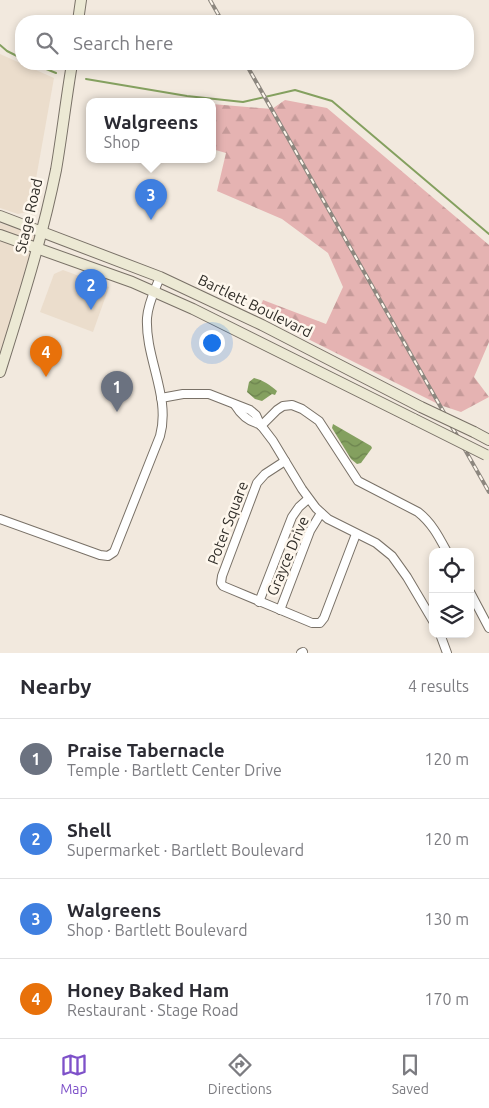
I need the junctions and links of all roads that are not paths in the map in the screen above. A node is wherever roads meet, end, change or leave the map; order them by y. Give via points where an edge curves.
1 (81, 0) edge
2 (79, 15) edge
3 (71, 70) edge
4 (0, 216) edge
5 (41, 231) junction
6 (0, 235) edge
7 (37, 248) junction
8 (160, 277) junction
9 (154, 292) junction
10 (0, 372) edge
11 (161, 398) junction
12 (260, 425) junction
13 (489, 440) edge
14 (488, 456) edge
15 (285, 461) junction
16 (308, 499) junction
17 (321, 513) junction
18 (0, 519) edge
19 (356, 534) junction
20 (445, 548) edge
21 (471, 593) edge
22 (259, 602) junction
23 (280, 610) junction
24 (429, 614) edge
25 (489, 628) edge
26 (441, 638) edge
27 (447, 653) edge

1 - 2 main road
3 - 5 main road, Stage Road via 56,169
4 - 5 main road, Bartlett Boulevard
5 - 7 main road, Stage Road
5 - 8 main road, Bartlett Boulevard
6 - 7 main road, Bartlett Boulevard
7 - 9 main road, Bartlett Boulevard
7 - 10 main road, Stage Road
8 - 9 street
8 - 13 main road, Bartlett Boulevard, bridge
9 - 11 street via 149,310 149,343
9 - 14 main road, Bartlett Boulevard, bridge via 193,308
11 - 12 street via 183,394 216,397 235,404 243,416
11 - 18 street via 164,417 160,436 112,554 100,555
12 - 15 street
12 - 20 street via 286,405 296,406 313,416 323,426 358,481 425,517
15 - 16 street
15 - 22 street, Poter Square via 265,474 257,484 221,580 225,588
16 - 17 street
16 - 22 street, Grayce Drive via 292,517
17 - 19 street
17 - 23 street, Grayce Drive via 310,531
19 - 23 street, Poter Square via 322,621 312,623
19 - 24 street via 396,560
21 - 25 street
22 - 23 street, Poter Square
26 - 27 street

